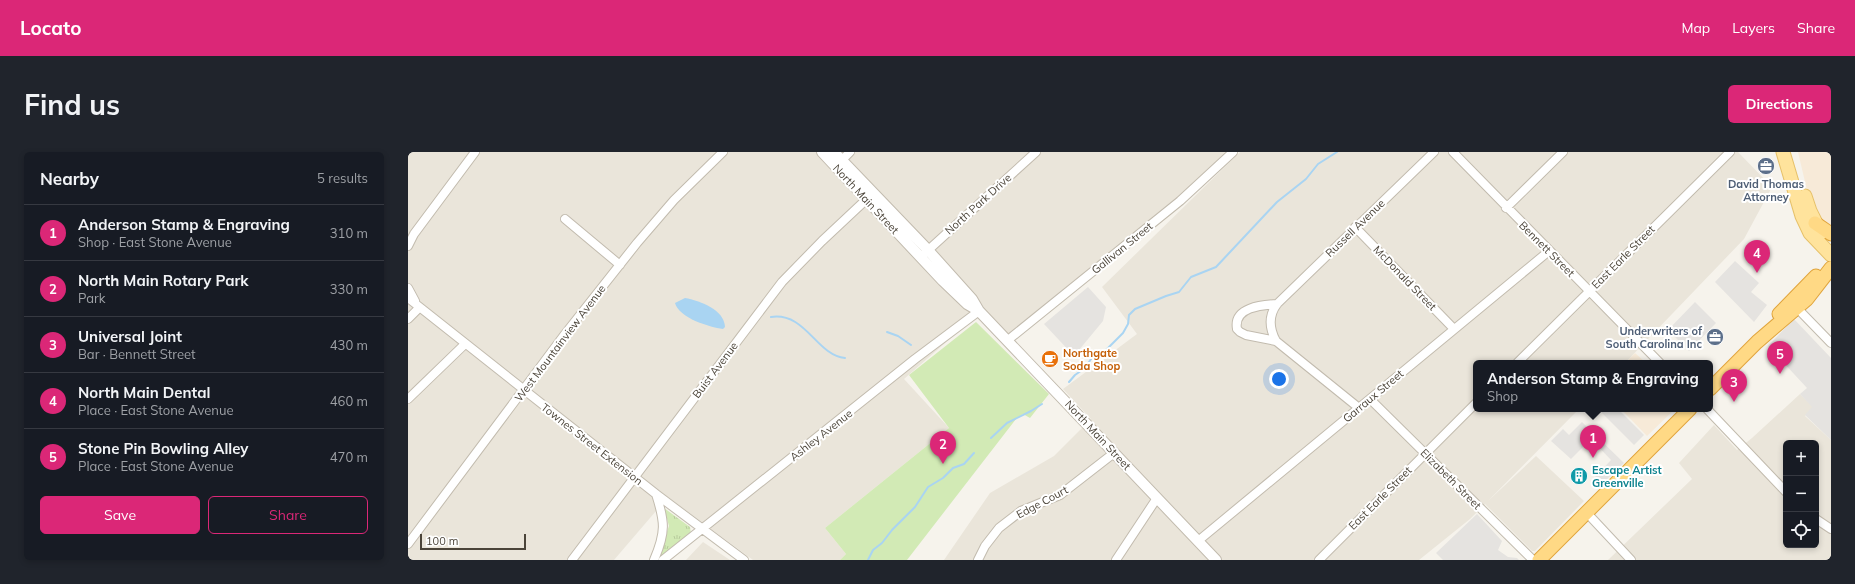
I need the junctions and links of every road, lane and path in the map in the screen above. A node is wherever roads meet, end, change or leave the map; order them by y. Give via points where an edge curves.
1 (475, 152) edge
2 (723, 152) edge
3 (822, 152) edge
4 (834, 152) edge
5 (850, 152) edge
6 (1036, 152) edge
7 (1233, 152) edge
8 (1434, 152) edge
9 (1452, 152) edge
10 (1563, 152) edge
11 (1730, 152) edge
12 (1783, 152) edge
13 (1792, 152) edge
14 (838, 163) junction
15 (870, 196) junction
16 (1506, 208) junction
17 (565, 219) dead end
18 (1816, 223) junction
19 (1355, 227) junction
20 (1831, 234) edge
21 (408, 246) edge
22 (1548, 250) junction
23 (1831, 252) edge
24 (924, 253) junction
25 (1831, 255) edge
26 (1831, 263) edge
27 (620, 265) junction
28 (1831, 268) edge
29 (408, 288) edge
30 (1589, 292) junction
31 (408, 298) edge
32 (1277, 304) junction
33 (419, 308) junction
34 (1797, 308) junction
35 (979, 311) junction
36 (408, 318) edge
37 (1454, 329) junction
38 (1762, 337) junction
39 (1008, 340) junction
40 (1276, 341) junction
41 (1831, 343) edge
42 (465, 344) junction
43 (1520, 360) edge
44 (1657, 360) edge
45 (1713, 386) edge
46 (524, 390) junction
47 (1370, 398) junction
48 (408, 399) edge
49 (1473, 406) edge
50 (1359, 408) junction
51 (1687, 412) edge
52 (1710, 412) edge
53 (1114, 453) junction
54 (1425, 454) junction
55 (635, 476) junction
56 (1783, 489) edge
57 (656, 494) junction
58 (1157, 498) junction
59 (1587, 513) junction
60 (1819, 521) edge
61 (702, 529) junction
62 (1831, 530) edge
63 (1198, 541) junction
64 (408, 544) edge
65 (572, 560) edge
66 (654, 560) edge
67 (664, 560) edge
68 (744, 560) edge
69 (978, 560) edge
70 (1116, 560) edge
71 (1216, 560) edge
72 (1318, 560) edge
73 (1533, 560) edge
74 (1539, 560) edge
75 (1631, 560) edge

1 - 21 street via 414,234
2 - 27 street, West Mountainview Avenue via 674,200
3 - 14 street, North Main Street
4 - 14 street, North Main Street
5 - 14 street
6 - 24 street, North Park Drive
7 - 39 street, Gallivan Street via 1180,201
8 - 19 street, Russell Avenue
9 - 16 street, Bennett Street
10 - 16 street
11 - 30 street, East Earle Street
12 - 25 main road via 1802,216 1810,233
13 - 18 main road via 1805,198
14 - 15 street, North Main Street
15 - 24 street, North Main Street
15 - 55 street, Buist Avenue via 782,282
16 - 22 street, Bennett Street
17 - 27 street
18 - 20 highway
18 - 23 main road
19 - 32 street, Russell Avenue
19 - 37 street, McDonald Street
22 - 30 street, Bennett Street
22 - 37 street, Garraux Street
24 - 35 street, North Main Street via 972,299
26 - 38 highway via 1793,299 1770,324
27 - 46 street, West Mountainview Avenue
28 - 34 highway
29 - 33 street
30 - 43 street, East Earle Street
30 - 44 street, Bennett Street
31 - 33 street, Townes Street Extension
32 - 40 street, Russell Avenue via 1270,319 1272,334
32 - 40 street via 1250,308 1239,316 1236,324 1240,332
33 - 36 street
33 - 42 street, Townes Street Extension
34 - 38 highway
34 - 41 street
35 - 39 street, North Main Street
35 - 61 street, Ashley Avenue
37 - 47 street, Garraux Street
38 - 45 highway
39 - 53 street, North Main Street
40 - 50 street
42 - 46 street, Townes Street Extension
42 - 48 street
46 - 55 street, Townes Street Extension
46 - 64 street, West Mountainview Avenue
47 - 50 street, Garraux Street
47 - 54 street, Elizabeth Street
49 - 54 street, East Earle Street
50 - 63 street, Garraux Street
51 - 59 highway
52 - 56 street
53 - 58 street, North Main Street
53 - 69 street, Edge Court via 1060,495 1021,510 999,528
54 - 72 street, East Earle Street
54 - 73 street, Elizabeth Street
55 - 57 street, Townes Street Extension
55 - 65 street, Buist Avenue
57 - 61 street, Townes Street Extension
57 - 66 street via 664,523
58 - 63 street, North Main Street
58 - 70 street
59 - 74 highway
59 - 75 street
60 - 62 street
61 - 67 street, Ashley Avenue
61 - 68 street, Townes Street Extension
63 - 71 street, North Main Street

